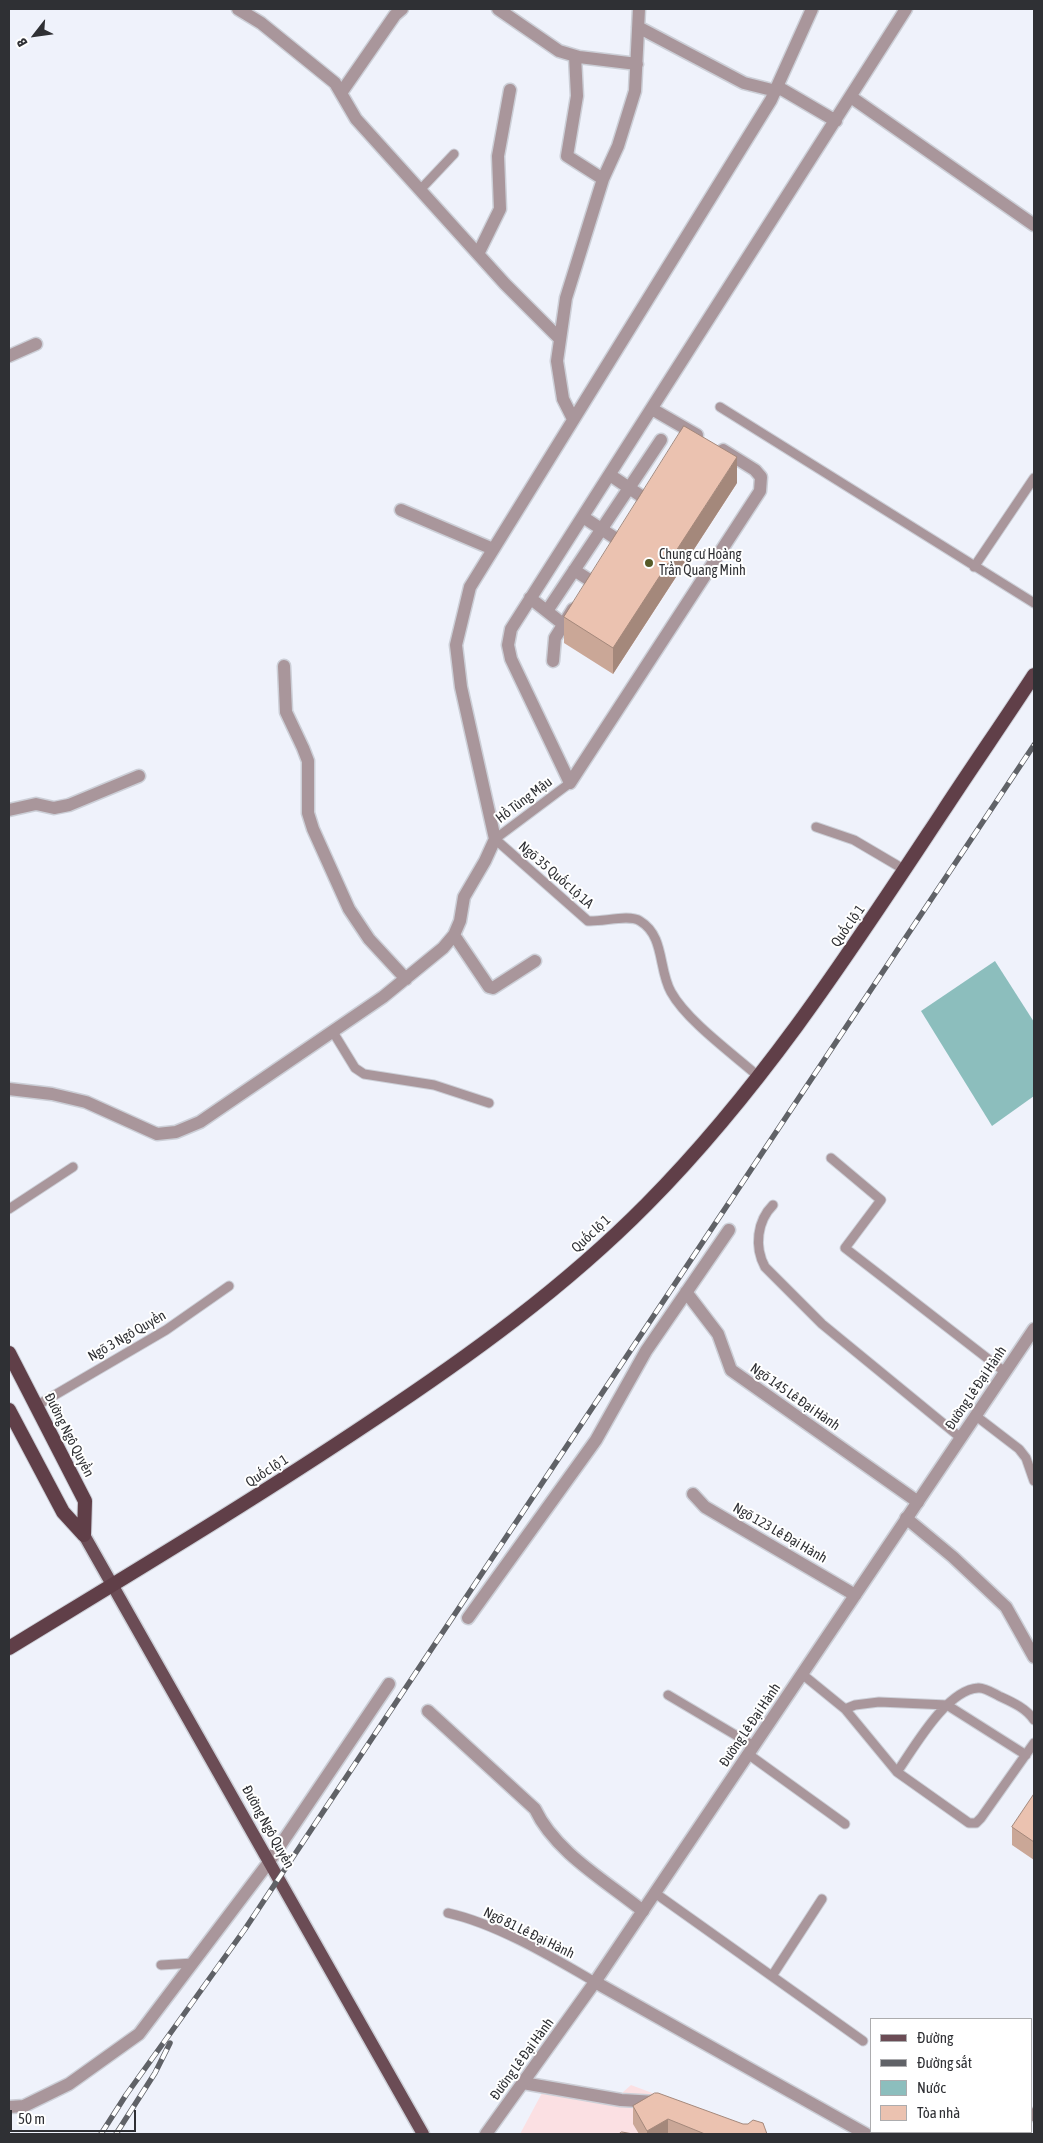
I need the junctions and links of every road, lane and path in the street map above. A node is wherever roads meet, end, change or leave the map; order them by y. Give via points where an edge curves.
1 (238, 9) edge
2 (402, 9) edge
3 (498, 9) edge
4 (638, 9) edge
5 (812, 9) edge
6 (906, 9) edge
7 (638, 27) junction
8 (575, 56) junction
9 (637, 64) junction
10 (777, 89) junction
11 (510, 90) dead end
12 (341, 93) junction
13 (851, 97) junction
14 (836, 121) junction
15 (454, 154) dead end
16 (603, 179) junction
17 (420, 190) junction
18 (1034, 225) edge
19 (478, 254) junction
20 (560, 339) junction
21 (36, 344) dead end
22 (9, 356) edge
23 (720, 408) dead end
24 (652, 409) junction
25 (573, 419) junction
26 (661, 440) dead end
27 (610, 475) junction
28 (1034, 478) edge
29 (653, 483) edge
30 (629, 488) junction
31 (400, 510) dead end
32 (583, 517) junction
33 (601, 530) junction
34 (618, 540) edge
35 (493, 549) junction
36 (974, 567) junction
37 (574, 570) junction
38 (530, 598) junction
39 (1034, 603) edge
40 (547, 611) junction
41 (563, 624) junction
42 (553, 661) dead end
43 (284, 666) dead end
44 (1034, 675) edge
45 (139, 776) dead end
46 (570, 783) junction
47 (9, 810) edge
48 (816, 827) dead end
49 (495, 839) junction
50 (905, 870) junction
51 (454, 935) junction
52 (535, 961) dead end
53 (406, 979) junction
54 (333, 1032) junction
55 (759, 1076) junction
56 (9, 1089) edge
57 (489, 1103) dead end
58 (830, 1158) dead end
59 (73, 1167) dead end
60 (773, 1205) dead end
61 (9, 1209) edge
62 (729, 1230) dead end
63 (229, 1286) dead end
64 (686, 1292) junction
65 (1034, 1329) edge
66 (9, 1354) edge
67 (1005, 1372) junction
68 (36, 1406) junction
69 (9, 1410) edge
70 (976, 1416) junction
71 (961, 1438) junction
72 (1034, 1481) edge
73 (693, 1494) dead end
74 (918, 1502) junction
75 (906, 1518) junction
76 (84, 1535) junction
77 (112, 1585) junction
78 (855, 1595) junction
79 (468, 1618) dead end
80 (9, 1648) edge
81 (1034, 1657) edge
82 (802, 1674) junction
83 (388, 1684) dead end
84 (668, 1695) dead end
85 (947, 1705) junction
86 (845, 1709) junction
87 (428, 1711) dead end
88 (1034, 1720) edge
89 (1034, 1743) edge
90 (751, 1750) junction
91 (1026, 1755) junction
92 (897, 1772) junction
93 (845, 1824) dead end
94 (269, 1862) junction
95 (655, 1893) junction
96 (822, 1899) dead end
97 (643, 1910) junction
98 (448, 1913) dead end
99 (193, 1963) junction
100 (161, 1966) dead end
101 (772, 1976) junction
102 (595, 1982) junction
103 (863, 2041) dead end
104 (523, 2083) junction
105 (668, 2106) edge
106 (9, 2107) edge
107 (423, 2134) edge
108 (486, 2134) edge
109 (866, 2134) edge

1 - 12 street via 261,22 325,73
2 - 12 street
3 - 8 street via 560,51
4 - 7 street
5 - 10 street
6 - 13 street
7 - 9 street
7 - 10 street via 744,83
8 - 9 street
8 - 16 street via 577,96 567,156
9 - 16 street via 635,91 628,117
10 - 14 street
10 - 25 street
11 - 19 street via 498,156 500,208
12 - 17 street via 356,119
13 - 14 street
13 - 18 street
14 - 24 street
15 - 17 lane
16 - 20 street via 566,298
17 - 19 street
19 - 20 street
20 - 25 street via 557,361 563,399
21 - 22 street
23 - 36 lane
24 - 27 street
24 - 46 street via 755,470 761,477 760,491
25 - 35 street
26 - 30 street
27 - 30 street
27 - 32 street
28 - 36 lane
29 - 30 street via 641,503
30 - 33 street
31 - 35 street
32 - 33 street
32 - 38 street
33 - 34 street
33 - 37 street
35 - 49 street via 470,587 456,645 460,687
36 - 39 lane
37 - 40 street
37 - 41 street via 594,577
38 - 40 street
38 - 46 street via 511,629 508,645 511,659
40 - 41 street
41 - 42 street via 555,638
43 - 53 street via 286,712 308,762 308,813 313,829 349,909 369,939
44 - 50 highway, Quốc lộ 1
45 - 47 street via 69,805 54,808 36,804
46 - 49 lane, Hồ Tùng Mậu
48 - 50 lane via 854,840
49 - 51 street via 464,897
49 - 55 lane, Ngõ 35 Quốc Lộ 1A via 588,920 600,922 634,918 642,922 657,940 662,971 672,993 696,1022
50 - 55 highway, Quốc lộ 1 via 871,923
51 - 52 street via 489,987 493,988
51 - 53 street via 444,948
53 - 54 street
54 - 56 street via 200,1122 176,1132 157,1134 86,1102
54 - 57 lane via 355,1068 364,1074 434,1085
55 - 77 highway, Quốc lộ 1 via 699,1149 646,1205 576,1270 496,1335 250,1501
58 - 67 lane via 881,1200 845,1248
59 - 61 lane
60 - 71 lane via 766,1212 759,1234 759,1256 765,1267 822,1324
62 - 64 street
63 - 68 lane, Ngõ 3 Ngô Quyền via 166,1330
64 - 74 street, Ngõ 145 Lê Đại Hành via 718,1334 731,1370
64 - 79 street via 646,1351 596,1440
65 - 67 street, Đường Lê Đại Hành
66 - 68 highway, Đường Ngô Quyền
67 - 70 street, Đường Lê Đại Hành
68 - 76 highway, Đường Ngô Quyền via 85,1501
69 - 76 highway, Đường Ngô Quyền via 63,1512
70 - 71 street, Đường Lê Đại Hành
70 - 72 lane via 1019,1448
71 - 74 street, Đường Lê Đại Hành
73 - 78 street, Ngõ 123 Lê Đại Hành via 705,1507
74 - 75 street, Đường Lê Đại Hành
75 - 78 street, Đường Lê Đại Hành
75 - 81 street via 1006,1607
76 - 77 main road, Đường Ngô Quyền
77 - 80 highway, Quốc lộ 1
77 - 94 main road, Đường Ngô Quyền
78 - 82 street, Đường Lê Đại Hành
82 - 86 lane
82 - 90 street, Đường Lê Đại Hành
83 - 94 street
84 - 90 lane
85 - 86 lane via 879,1702
85 - 88 lane via 959,1694 980,1687 1013,1702
85 - 91 lane
85 - 92 lane
86 - 92 lane
87 - 97 street via 534,1808 553,1838
89 - 91 lane
90 - 93 lane
90 - 95 street, Đường Lê Đại Hành
91 - 92 lane via 976,1823 969,1823
94 - 99 street
94 - 107 main road, Đường Ngô Quyền
95 - 97 street, Đường Lê Đại Hành
95 - 101 lane
96 - 101 lane
97 - 102 street, Đường Lê Đại Hành
98 - 102 lane, Ngõ 81 Lê Đại Hành via 506,1935
99 - 100 lane
99 - 106 street via 139,2034 69,2084 24,2106
101 - 103 lane
102 - 104 street, Đường Lê Đại Hành
102 - 109 street
104 - 105 street
104 - 108 street, Đường Lê Đại Hành

